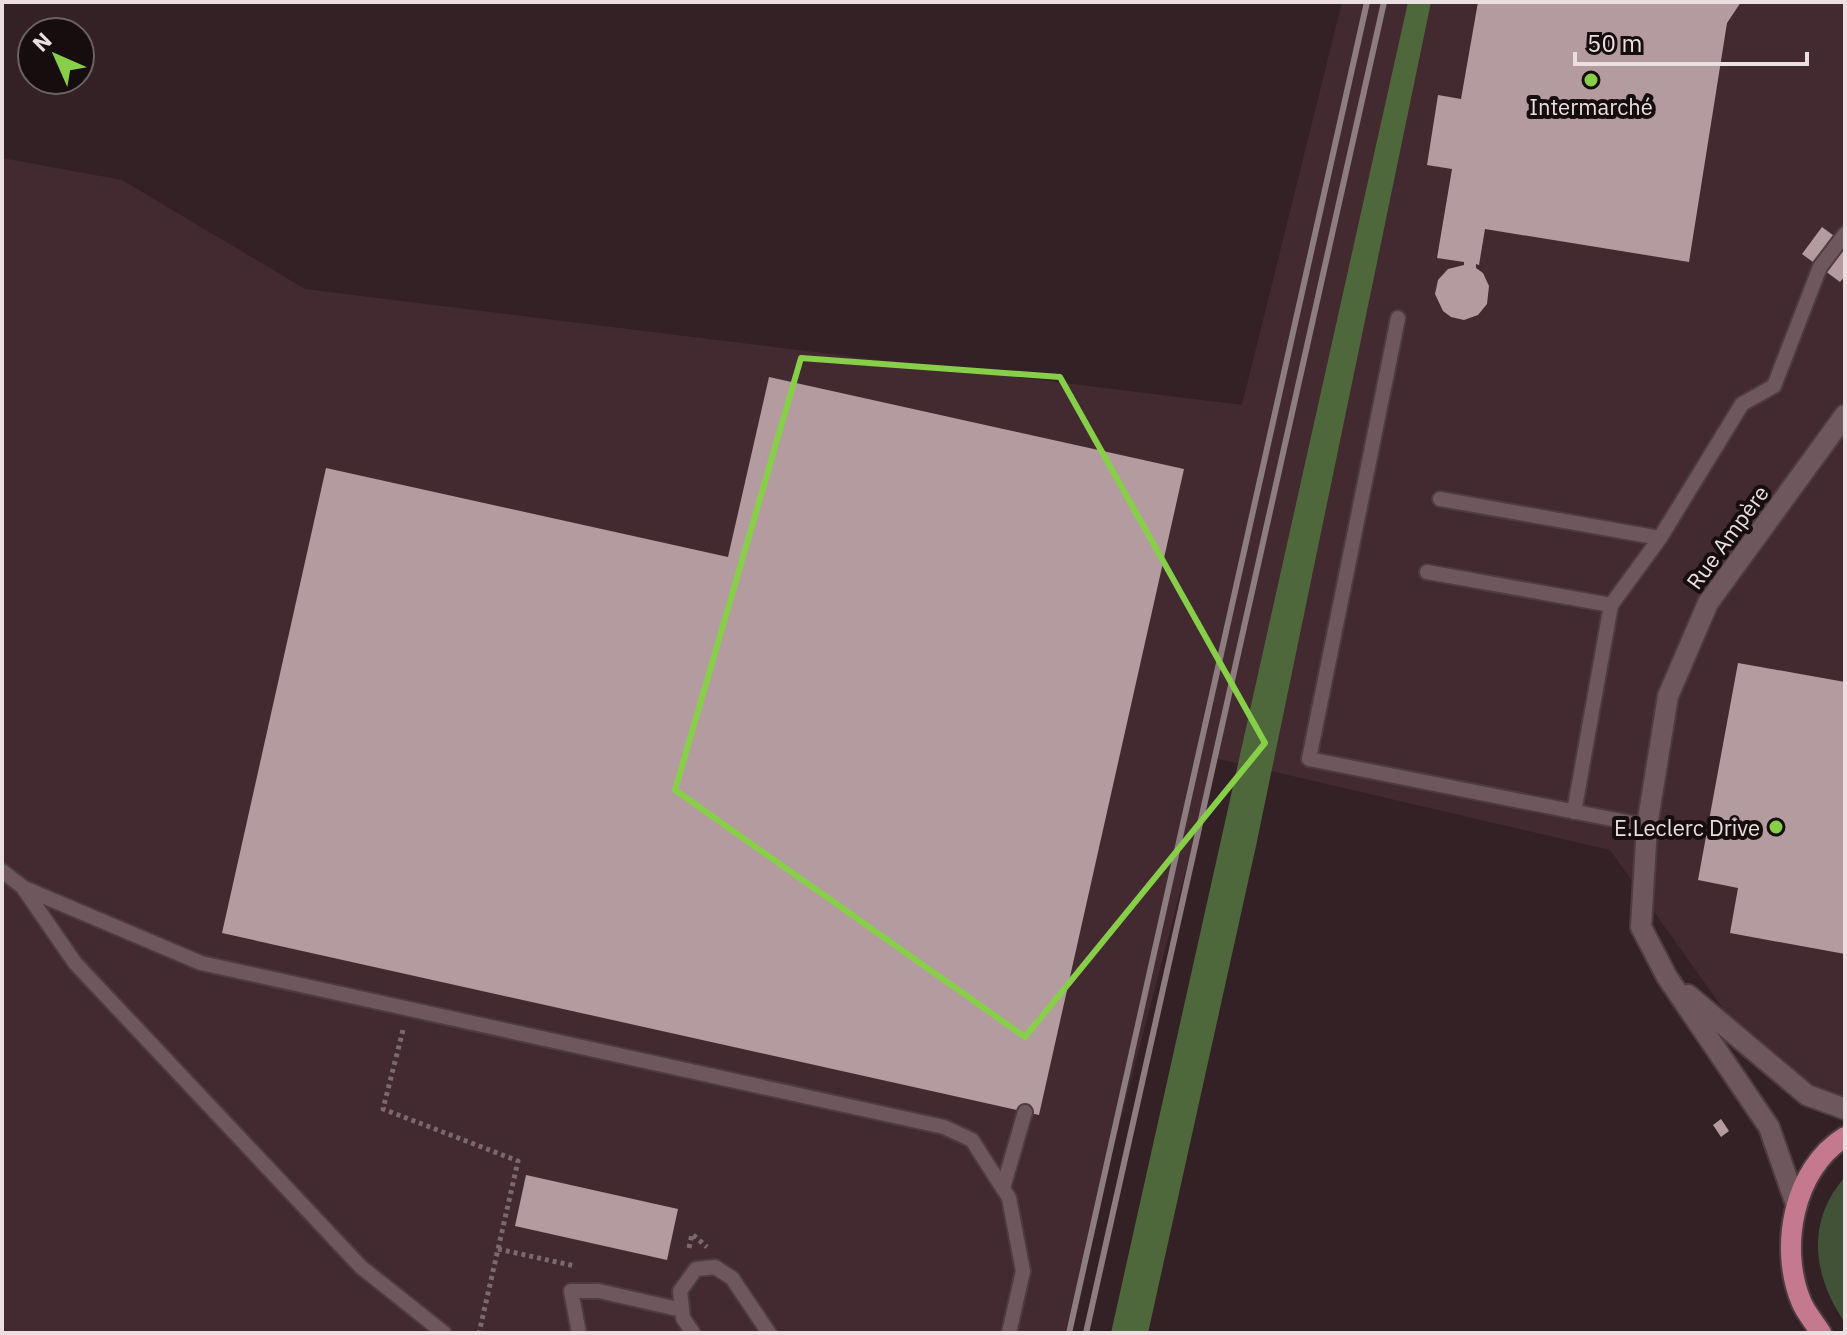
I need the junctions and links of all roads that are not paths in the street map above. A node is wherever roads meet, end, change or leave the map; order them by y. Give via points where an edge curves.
1 (1845, 234) edge
2 (1398, 318) dead end
3 (1845, 415) edge
4 (1440, 499) dead end
5 (1660, 538) junction
6 (1427, 572) dead end
7 (1611, 605) junction
8 (1574, 812) junction
9 (1647, 826) junction
10 (2, 871) edge
11 (24, 888) junction
12 (1667, 977) junction
13 (1845, 1109) edge
14 (1025, 1112) dead end
15 (1845, 1137) edge
16 (1006, 1193) junction
17 (1796, 1204) junction
18 (682, 1310) junction
19 (444, 1333) edge
20 (579, 1333) edge
21 (693, 1333) edge
22 (769, 1333) edge
23 (1009, 1333) edge
24 (1821, 1333) edge

1 - 5 lane via 1820,267 1774,386 1742,404
2 - 8 lane via 1309,759
3 - 9 street, Rue Ampère via 1708,603 1668,696
4 - 5 lane
5 - 7 lane
6 - 7 lane
7 - 8 lane
8 - 9 lane
9 - 12 street, Rue Ampère via 1641,927
10 - 11 lane
11 - 16 lane via 201,963 944,1127 972,1140
11 - 19 lane via 75,963 351,1256
12 - 13 street, Rue Ampère via 1807,1095
12 - 17 street, Rue Ampère via 1769,1127
14 - 16 lane
15 - 17 main road via 1813,1169
16 - 23 lane via 1023,1271
17 - 24 main road via 1789,1254 1801,1302
18 - 20 lane via 599,1291 571,1291
18 - 21 lane
18 - 22 lane via 680,1291 696,1269 715,1267 732,1278

